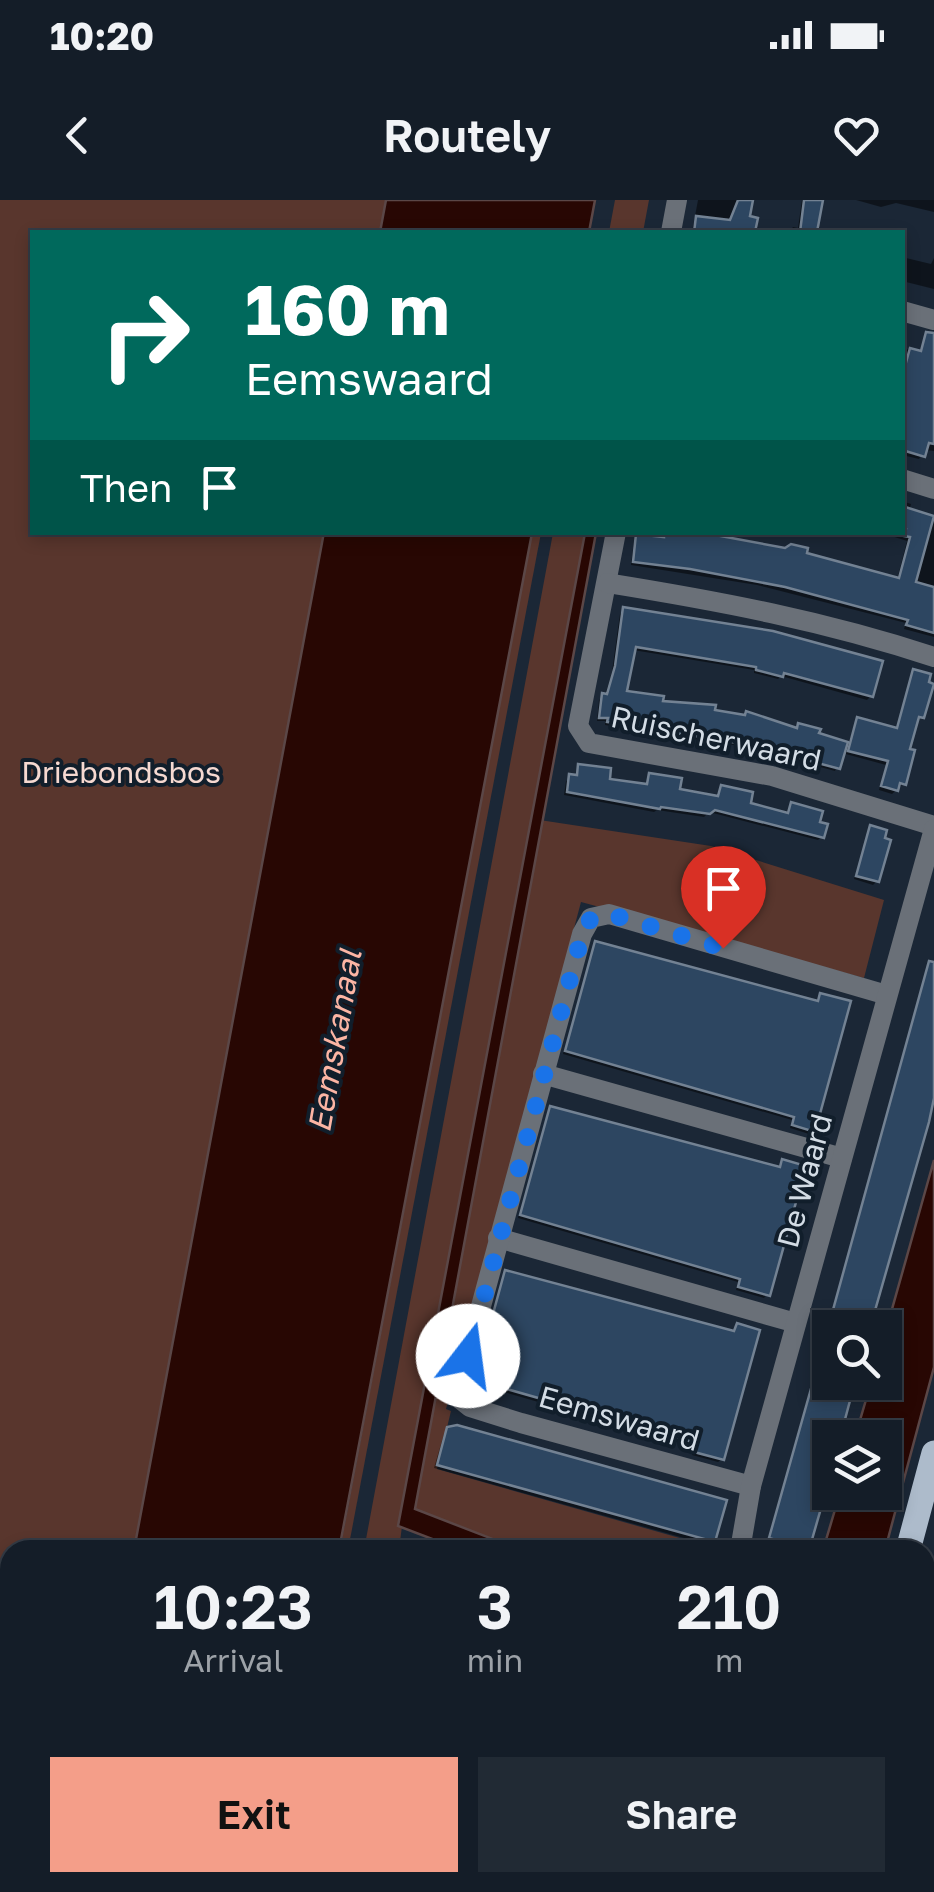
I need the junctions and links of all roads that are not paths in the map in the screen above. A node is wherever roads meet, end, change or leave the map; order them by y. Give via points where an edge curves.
1 (677, 200) edge
2 (671, 230) edge
3 (905, 311) edge
4 (934, 320) edge
5 (905, 480) edge
6 (934, 489) edge
7 (615, 535) edge
8 (607, 582) junction
9 (934, 657) edge
10 (934, 828) edge
11 (887, 995) junction
12 (543, 1074) junction
13 (842, 1158) junction
14 (498, 1238) junction
15 (796, 1323) junction
16 (934, 1453) edge
17 (750, 1486) junction
18 (742, 1540) edge
19 (911, 1540) edge

1 - 2 street
3 - 4 street
5 - 6 street
7 - 8 street, Ruischerwaard
8 - 9 street via 756,608
8 - 10 street, Ruischerwaard via 578,726 588,743 772,776
10 - 11 street, De Waard
11 - 12 street, Eemswaard via 598,914 582,934
11 - 13 street, De Waard
12 - 13 street
12 - 14 street, Eemswaard
13 - 15 street, De Waard
14 - 15 street
14 - 17 street, Eemswaard via 458,1391 464,1404
15 - 17 street, De Waard
16 - 19 main road
17 - 18 street, De Waard

